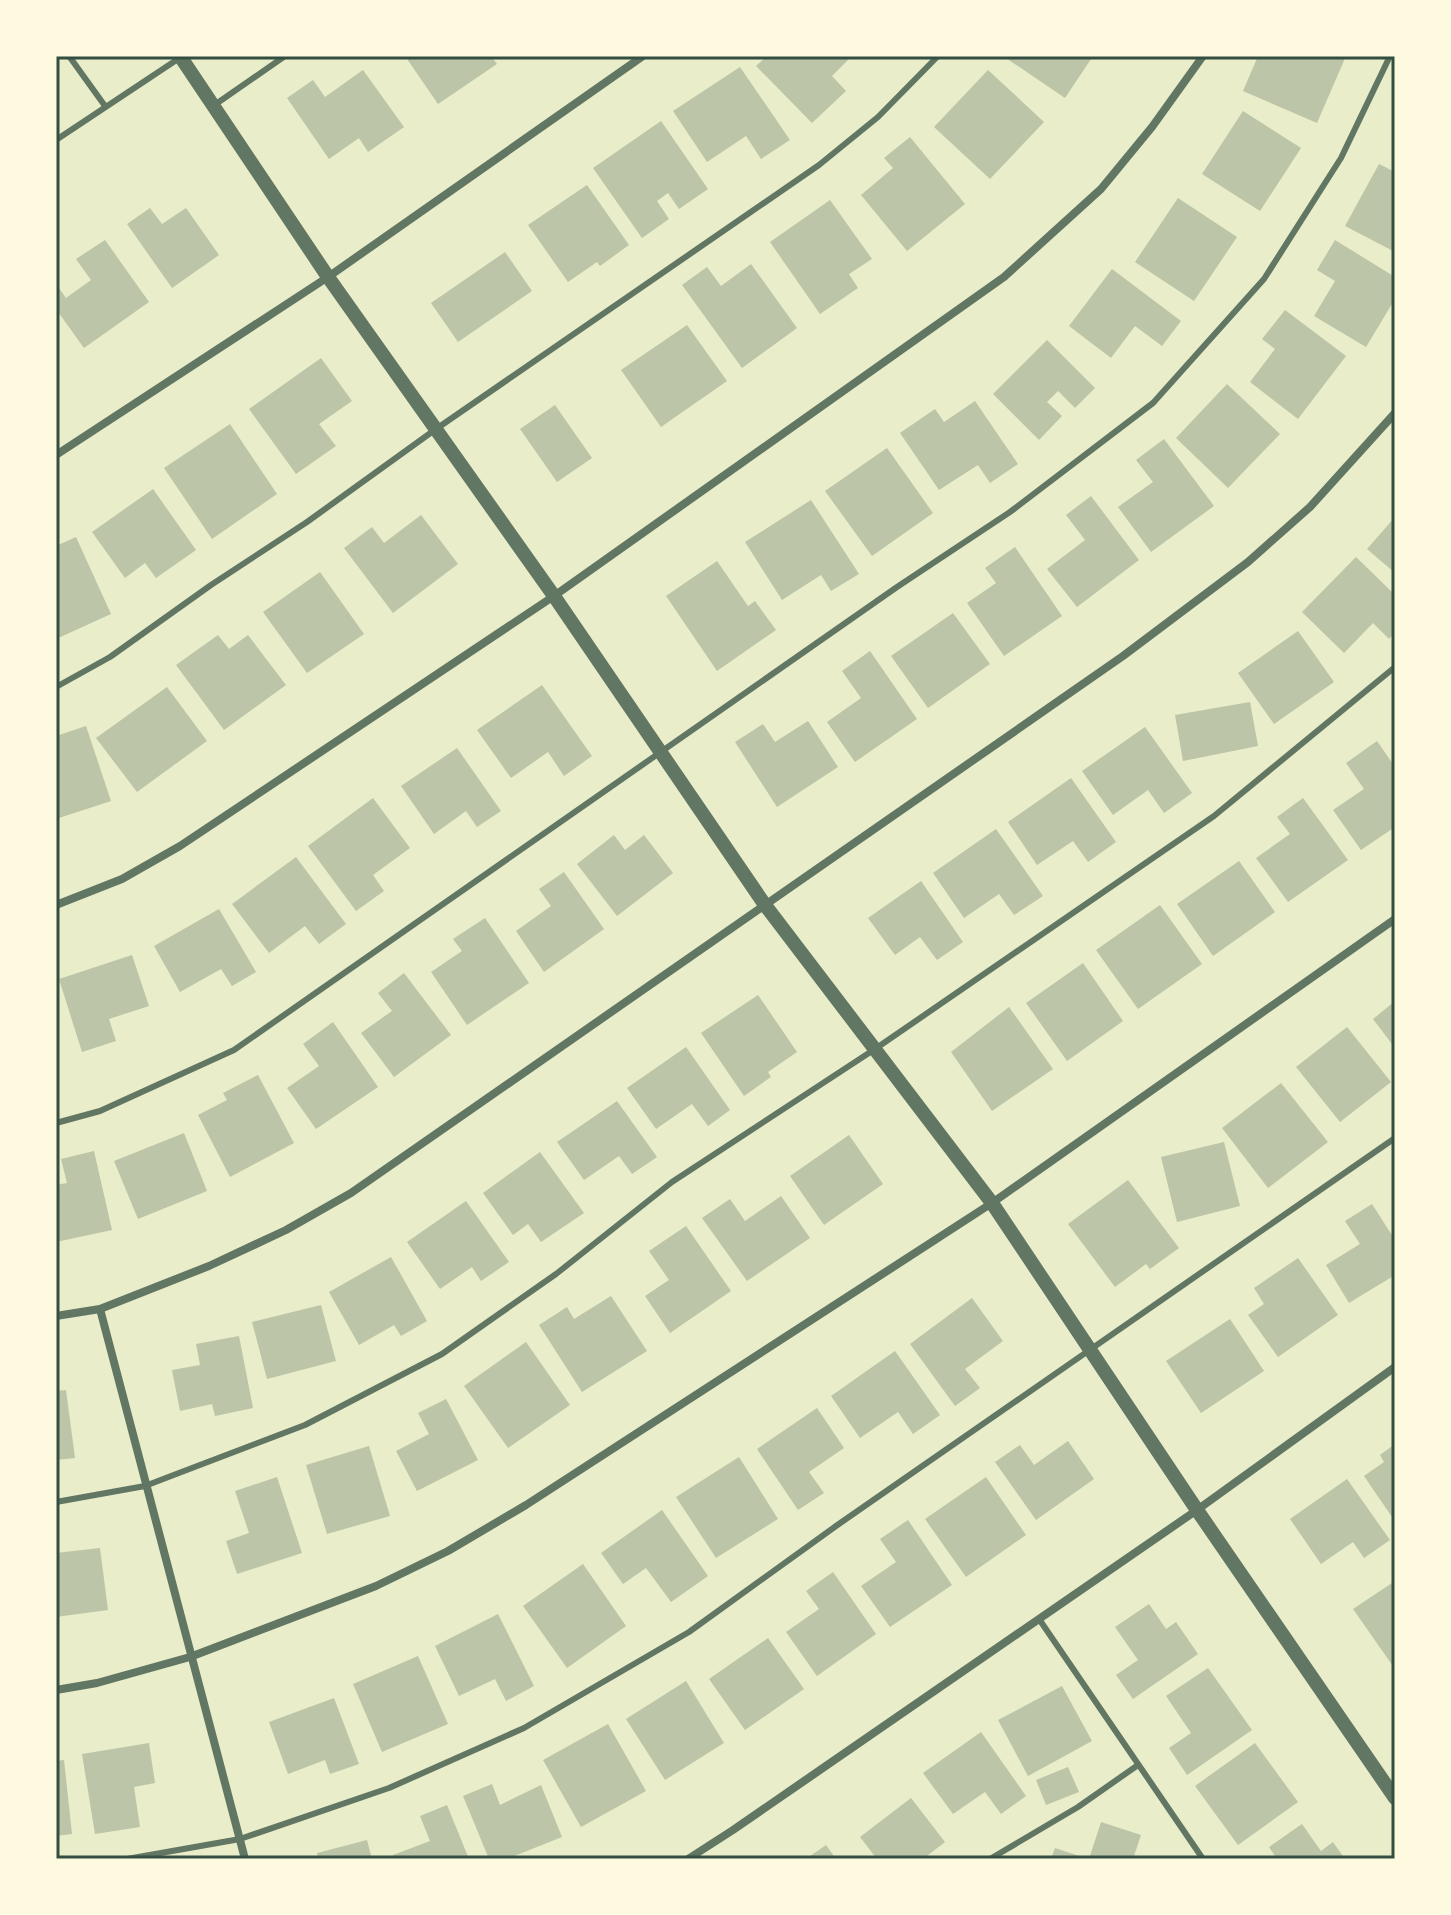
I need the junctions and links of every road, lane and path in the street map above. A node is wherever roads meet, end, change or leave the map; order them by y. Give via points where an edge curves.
1 (69, 56) edge
2 (285, 56) edge
3 (643, 56) edge
4 (938, 56) edge
5 (1203, 56) edge
6 (1390, 56) edge
7 (181, 57) edge
8 (105, 106) junction
9 (213, 106) junction
10 (56, 140) edge
11 (328, 277) junction
12 (1395, 413) edge
13 (436, 429) junction
14 (56, 455) edge
15 (554, 596) junction
16 (1395, 667) edge
17 (56, 687) edge
18 (660, 752) junction
19 (56, 905) edge
20 (765, 905) junction
21 (1395, 919) edge
22 (875, 1049) junction
23 (56, 1123) edge
24 (1395, 1138) edge
25 (992, 1203) junction
26 (100, 1309) junction
27 (56, 1316) edge
28 (1090, 1349) junction
29 (1395, 1367) edge
30 (145, 1486) junction
31 (56, 1502) edge
32 (1197, 1510) junction
33 (1039, 1619) junction
34 (190, 1657) junction
35 (56, 1690) edge
36 (1138, 1765) junction
37 (1395, 1798) edge
38 (240, 1839) junction
39 (127, 1859) edge
40 (245, 1859) edge
41 (688, 1859) edge
42 (990, 1859) edge
43 (1203, 1859) edge

1 - 8 lane
2 - 9 lane
3 - 11 street
4 - 13 lane via 878,117 819,165
5 - 15 street via 1101,189 1004,277
6 - 18 lane via 1341,158 1264,279 1153,403 1010,512
7 - 8 lane
7 - 9 street
8 - 10 lane
9 - 11 street
11 - 13 street
11 - 14 street
12 - 20 street via 1310,507 1248,562 1123,656
13 - 15 street
13 - 17 lane via 110,657
15 - 18 street
15 - 19 street via 180,846 122,879
16 - 22 lane via 1214,816
18 - 20 street
18 - 23 lane via 234,1050 100,1111
20 - 22 street
20 - 26 street via 351,1193 209,1266
21 - 25 street
22 - 25 street
22 - 30 lane via 672,1182 556,1274 442,1354 305,1425
24 - 28 lane
25 - 28 street
25 - 34 street via 448,1551 376,1586
26 - 27 street
26 - 30 street
28 - 32 street
28 - 38 lane via 689,1632 524,1728 389,1788
29 - 32 street
30 - 31 lane
30 - 34 street
32 - 33 street
32 - 37 street
33 - 36 lane
33 - 41 street
34 - 35 street
34 - 38 street
36 - 42 lane
36 - 43 lane
38 - 39 lane
38 - 40 street

